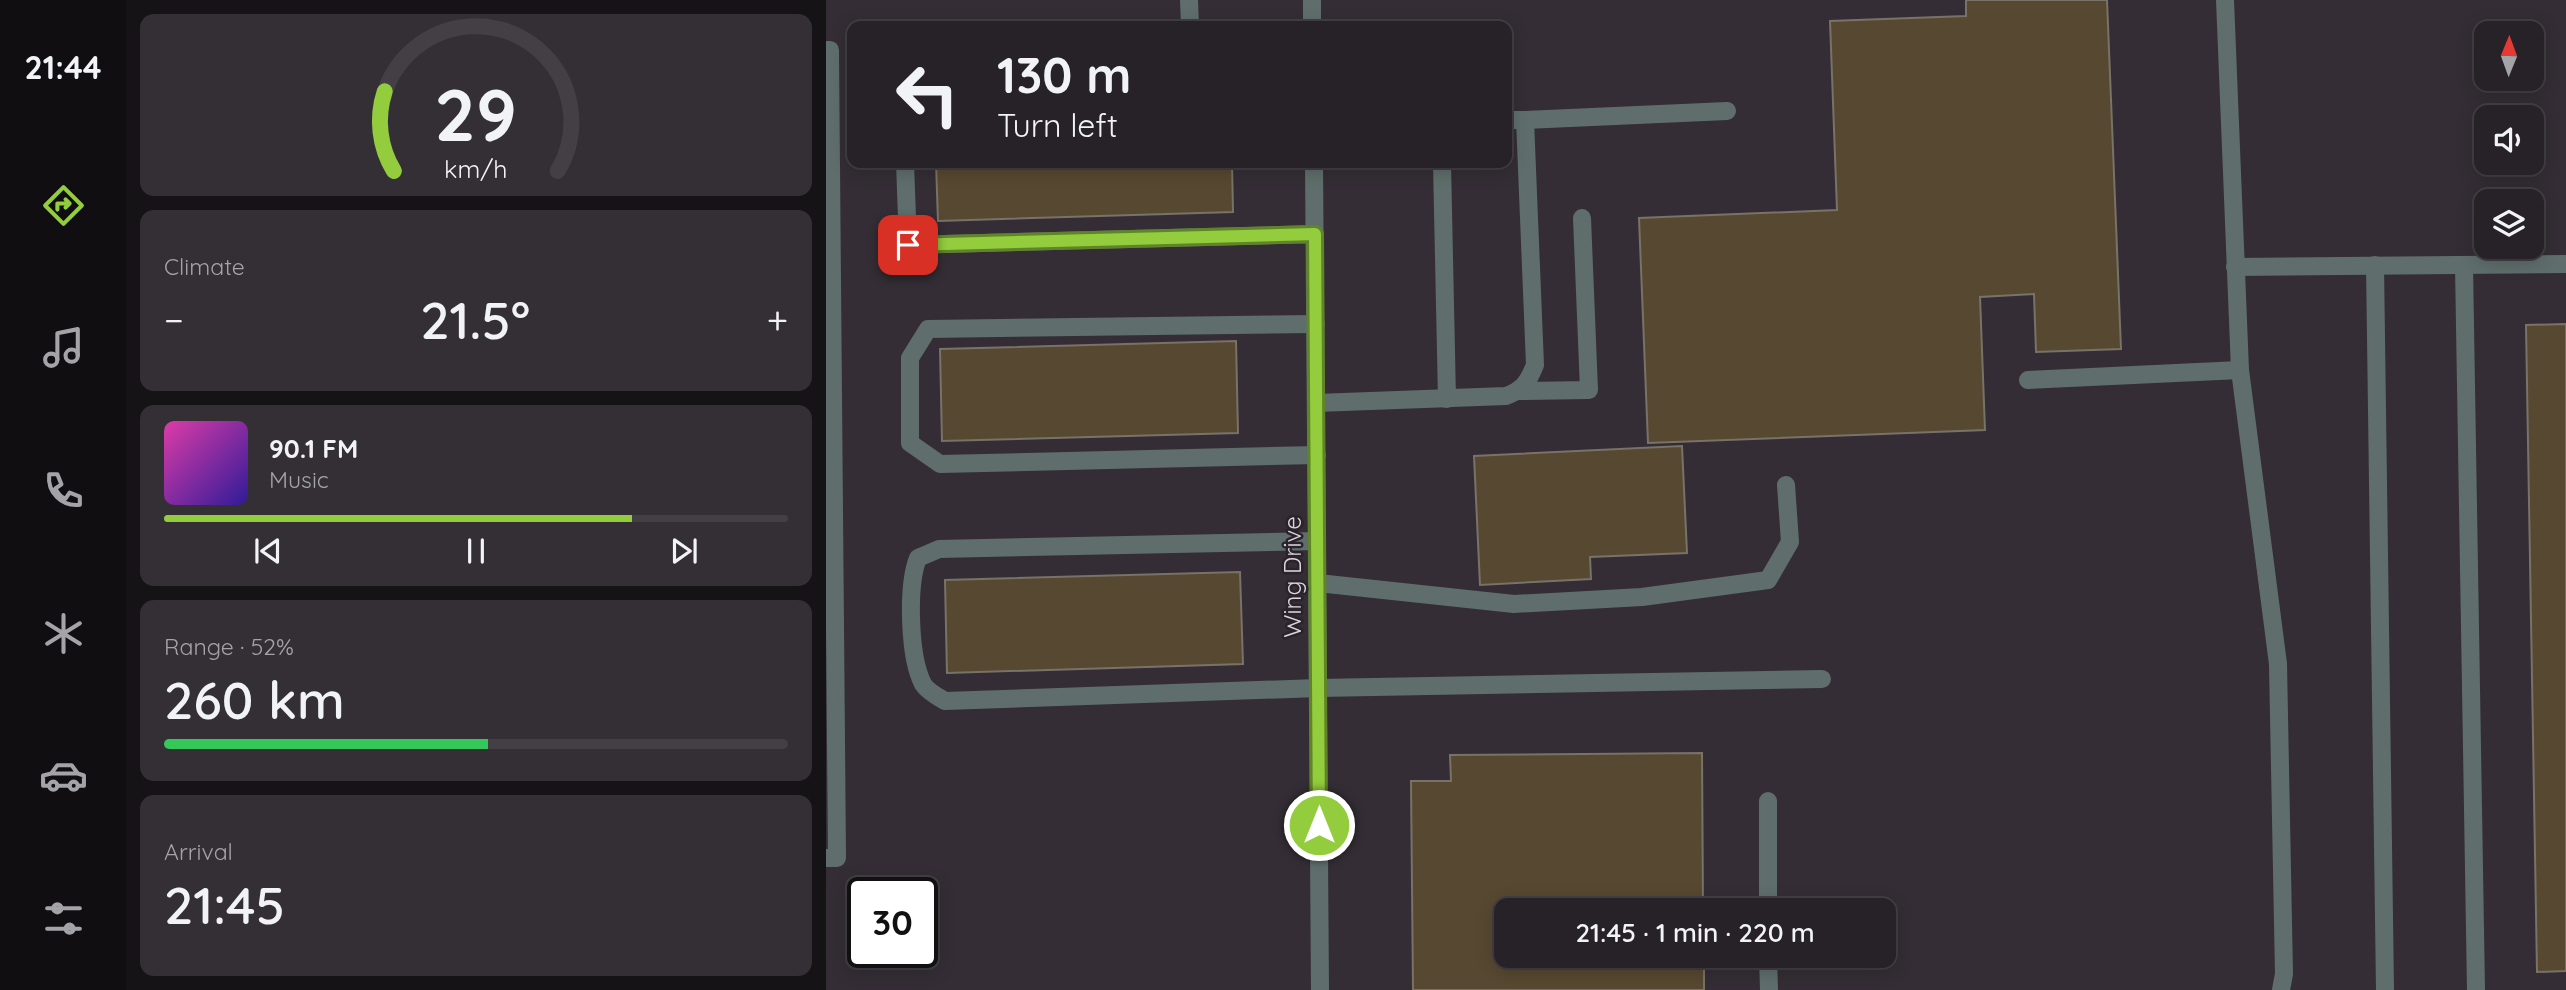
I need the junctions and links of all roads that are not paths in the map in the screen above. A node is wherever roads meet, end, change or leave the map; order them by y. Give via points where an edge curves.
1 (1189, 0) edge
2 (1312, 0) edge
3 (2225, 0) edge
4 (1190, 21) edge
5 (1312, 21) edge
6 (826, 50) edge
7 (1727, 111) dead end
8 (1512, 120) edge
9 (1525, 120) junction
10 (905, 168) edge
11 (1314, 168) edge
12 (1442, 168) edge
13 (1582, 218) dead end
14 (1315, 234) junction
15 (2566, 264) edge
16 (2375, 265) junction
17 (2464, 265) junction
18 (2235, 267) junction
19 (829, 293) edge
20 (1316, 324) junction
21 (2240, 370) junction
22 (2028, 380) dead end
23 (1520, 391) junction
24 (1447, 399) junction
25 (1316, 403) junction
26 (1317, 454) junction
27 (1786, 485) dead end
28 (1317, 541) junction
29 (1318, 583) junction
30 (830, 588) edge
31 (1822, 679) dead end
32 (1318, 688) junction
33 (1768, 801) dead end
34 (826, 858) edge
35 (1768, 898) edge
36 (1768, 968) edge
37 (1320, 990) edge
38 (1769, 990) edge
39 (2281, 990) edge
40 (2385, 990) edge
41 (2476, 990) edge

1 - 4 street
2 - 5 street
3 - 18 street
6 - 19 street via 830,50
7 - 9 street
8 - 9 street
9 - 23 street via 1535,365
10 - 14 street via 908,245
11 - 14 street, Wing Drive
12 - 24 street
13 - 23 street via 1589,390
14 - 20 street, Wing Drive
15 - 17 street
16 - 17 street
16 - 18 street
16 - 40 street
17 - 41 street
18 - 21 street
19 - 30 street
20 - 25 street, Wing Drive
20 - 26 street via 928,329 910,358 911,443 940,464
21 - 22 street
21 - 39 street via 2278,664
23 - 24 street
24 - 25 street
25 - 26 street, Wing Drive
26 - 28 street, Wing Drive
27 - 29 street via 1790,542 1768,580 1643,597 1514,604
28 - 29 street, Wing Drive
28 - 32 street via 940,549 918,558 912,574 914,654 924,687 945,701
29 - 32 street, Wing Drive
30 - 34 street via 837,858
31 - 32 street
32 - 37 street, Wing Drive
33 - 35 street
36 - 38 street

